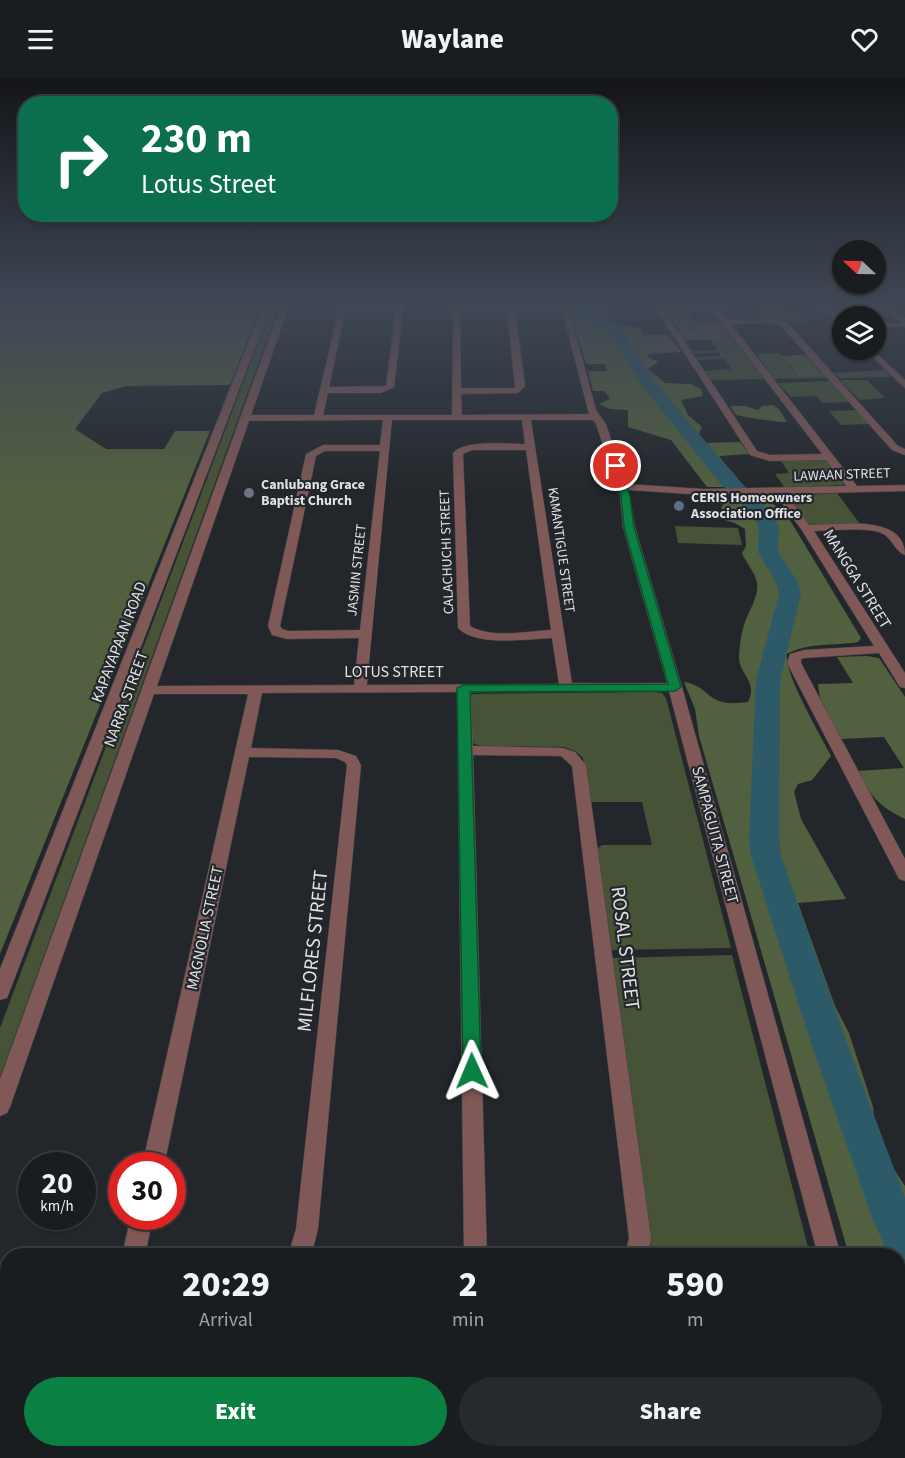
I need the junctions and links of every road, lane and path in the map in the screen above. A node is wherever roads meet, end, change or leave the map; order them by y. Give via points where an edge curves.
1 (243, 367) edge
2 (264, 367) edge
3 (331, 367) edge
4 (392, 367) edge
5 (456, 367) edge
6 (517, 367) edge
7 (580, 367) edge
8 (697, 367) edge
9 (760, 367) edge
10 (823, 367) edge
11 (887, 367) edge
12 (905, 385) edge
13 (326, 390) junction
14 (456, 391) junction
15 (457, 417) junction
16 (526, 417) junction
17 (596, 417) junction
18 (246, 418) junction
19 (318, 418) junction
20 (388, 418) junction
21 (530, 447) junction
22 (385, 448) junction
23 (905, 452) edge
24 (829, 457) junction
25 (623, 487) junction
26 (905, 488) edge
27 (854, 489) junction
28 (779, 492) junction
29 (806, 528) junction
30 (905, 552) edge
31 (366, 634) junction
32 (558, 634) junction
33 (881, 649) junction
34 (905, 684) edge
35 (675, 687) junction
36 (464, 688) junction
37 (566, 688) junction
38 (256, 689) junction
39 (360, 689) junction
40 (149, 690) junction
41 (465, 750) junction
42 (244, 752) junction
43 (905, 875) edge
44 (0, 993) edge
45 (0, 1107) edge
46 (156, 1152) edge
47 (139, 1230) edge
48 (135, 1248) edge
49 (301, 1248) edge
50 (476, 1248) edge
51 (638, 1248) edge
52 (828, 1248) edge

1 - 44 street, KAPAYAPAAN ROAD
2 - 18 street, NARRA STREET
3 - 13 street
4 - 13 street via 390,387
5 - 14 street
6 - 14 street via 519,388
7 - 17 street, SAMPAGUITA STREET
8 - 24 street via 753,453 770,458
9 - 24 street
10 - 23 street via 895,448
11 - 12 street
13 - 19 street
14 - 15 street
15 - 16 street
15 - 20 street
16 - 17 street
16 - 21 street, KAMANTIGUE STREET
17 - 25 street, SAMPAGUITA STREET
18 - 19 street
18 - 40 street, NARRA STREET
19 - 20 street
20 - 22 street, JASMIN STREET
21 - 32 street, KAMANTIGUE STREET
21 - 32 street, CALACHUCHI STREET via 467,448 458,453 464,628 484,635
22 - 31 street, JASMIN STREET
22 - 31 street via 323,448 311,454 274,626 277,632 287,635
24 - 27 street
25 - 28 street, LAWAAN STREET
25 - 35 street, SAMPAGUITA STREET via 629,527
26 - 27 street, LAWAAN STREET
27 - 28 street, LAWAAN STREET
28 - 29 street, MANGGA STREET
29 - 30 street via 879,528 891,534
29 - 33 street, MANGGA STREET
31 - 39 street, JASMIN STREET
32 - 37 street, KAMANTIGUE STREET
33 - 34 street, MANGGA STREET
33 - 43 street via 804,654 795,657 794,663
35 - 37 street, LOTUS STREET
35 - 52 street, SAMPAGUITA STREET
36 - 37 street, LOTUS STREET
36 - 39 street, LOTUS STREET
36 - 41 street
38 - 39 street, LOTUS STREET
38 - 40 street, LOTUS STREET
38 - 42 street, MAGNOLIA STREET
40 - 45 street, NARRA STREET
41 - 50 street
41 - 51 street, ROSAL STREET via 562,752 579,765 640,1238
42 - 46 street, MAGNOLIA STREET
42 - 49 street, MILFLORES STREET via 338,754 351,759 354,765 307,1229
47 - 48 street

